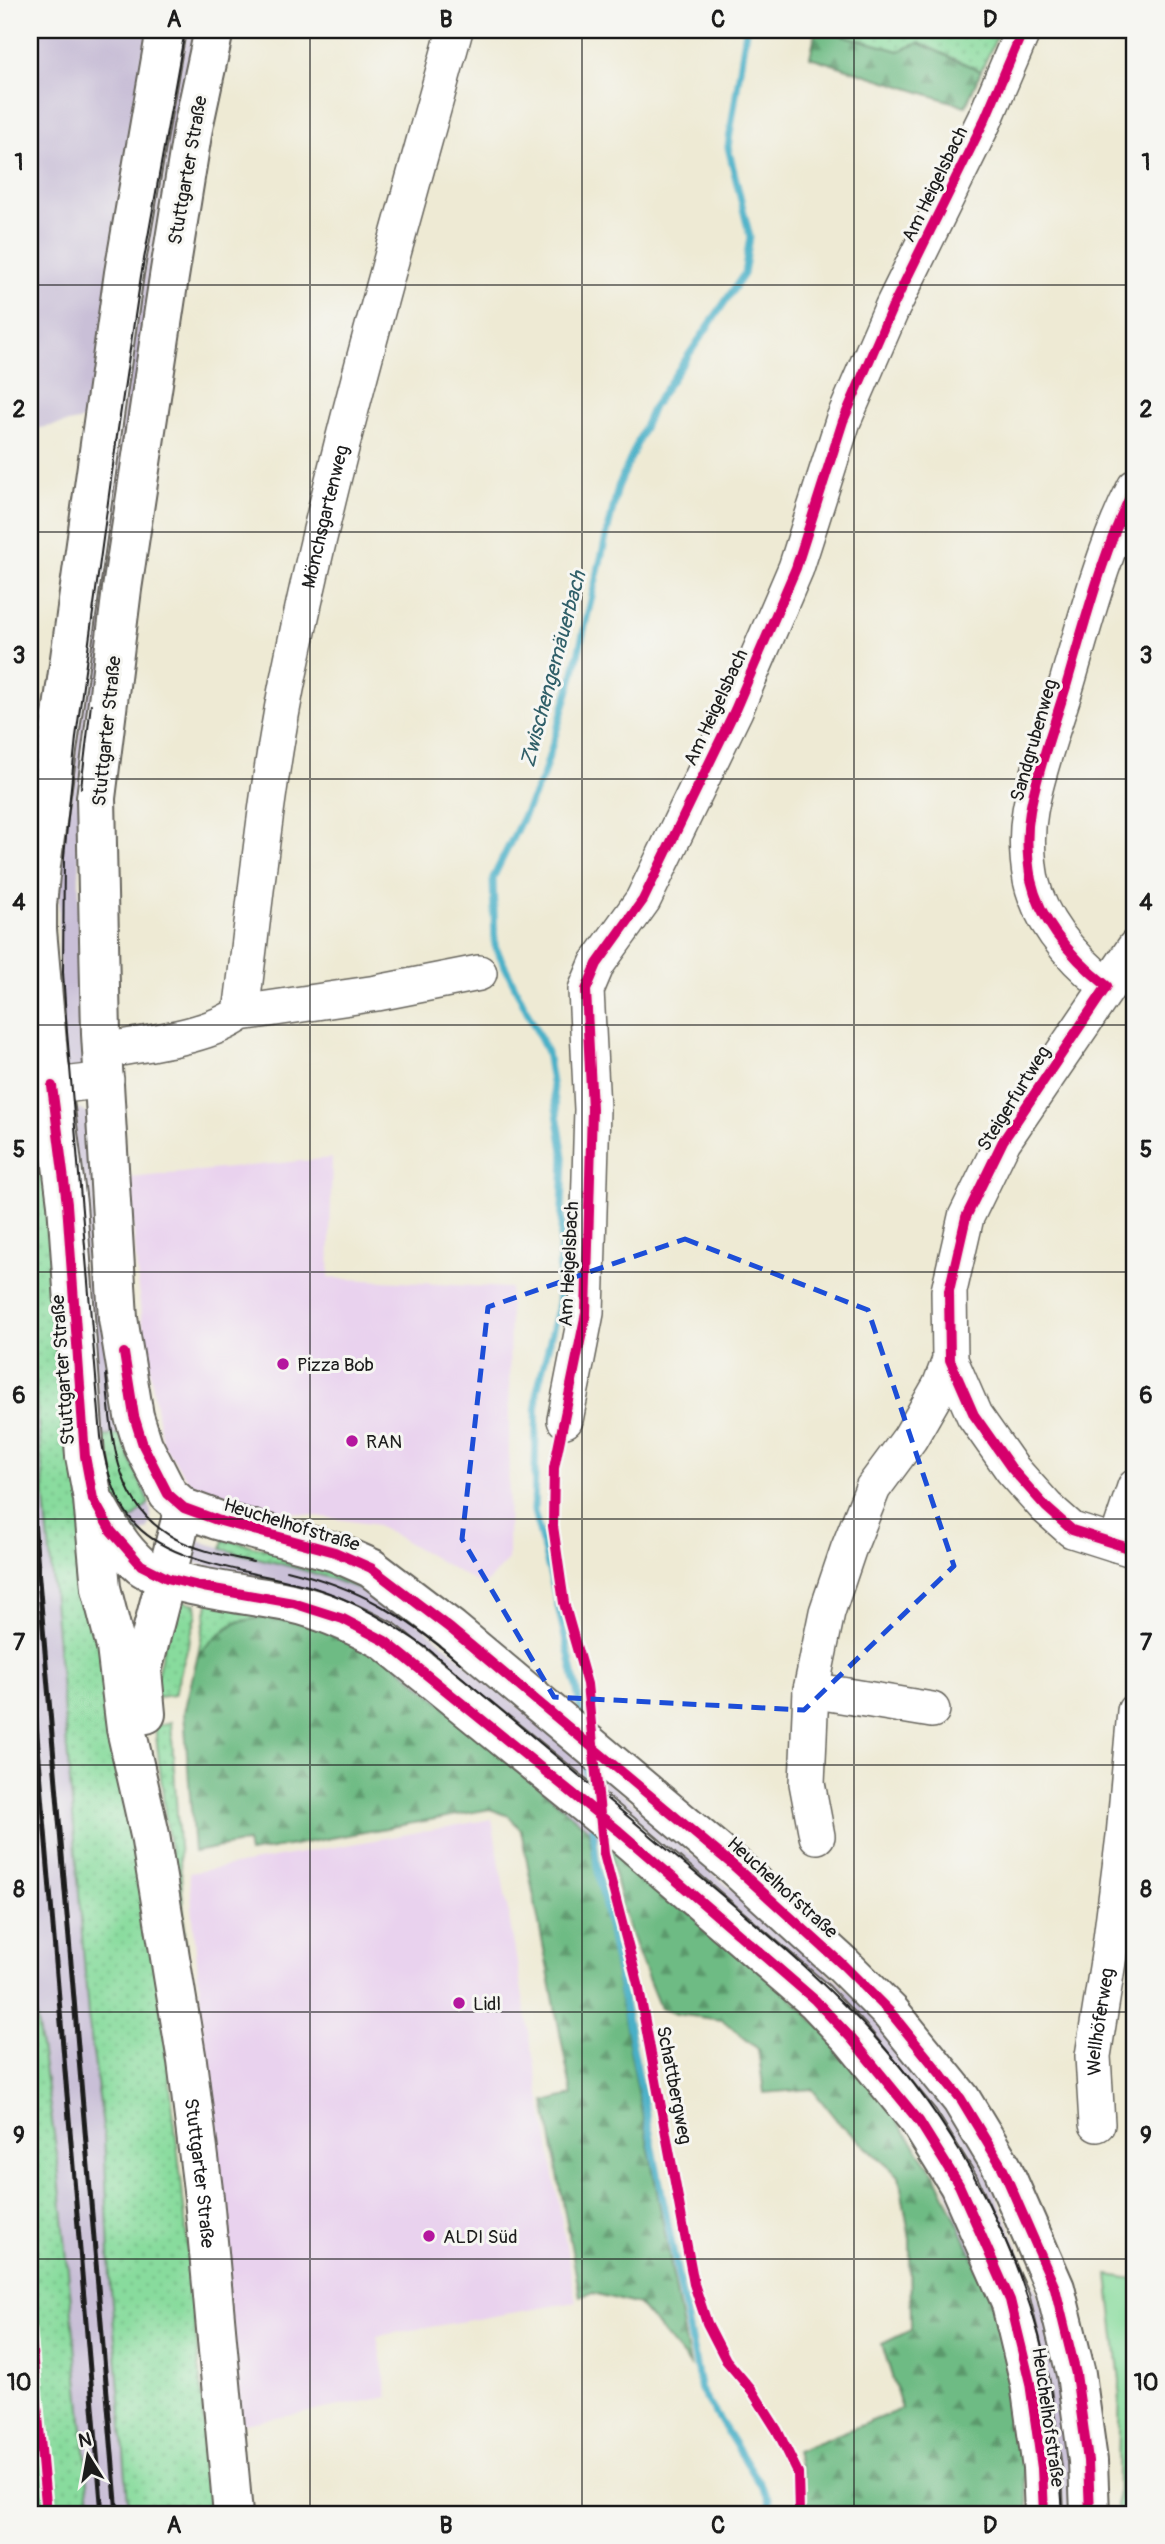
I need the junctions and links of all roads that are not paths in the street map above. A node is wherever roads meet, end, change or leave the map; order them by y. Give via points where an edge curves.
1 (166, 30) edge
2 (214, 30) edge
3 (456, 30) edge
4 (1023, 30) edge
5 (1135, 488) edge
6 (1135, 947) edge
7 (479, 973) dead end
8 (1107, 986) junction
9 (241, 1013) junction
10 (104, 1066) junction
11 (41, 1087) edge
12 (950, 1360) junction
13 (565, 1420) dead end
14 (1135, 1488) edge
15 (93, 1499) junction
16 (184, 1508) junction
17 (1126, 1547) edge
18 (154, 1572) junction
19 (116, 1647) junction
20 (811, 1690) junction
21 (932, 1710) dead end
22 (1135, 1712) edge
23 (150, 1835) junction
24 (817, 1836) dead end
25 (1097, 2124) dead end
26 (233, 2514) edge
27 (1044, 2514) edge
28 (1090, 2514) edge

1 - 11 main road, Stuttgarter Straße via 120,300 37,905
2 - 10 main road, Stuttgarter Straße via 169,277 96,797
3 - 9 street, Mönchsgartenweg via 329,500 286,690
4 - 13 street, Am Heigelsbach via 848,408 796,568 735,710 643,900 597,964 586,990 592,1109 586,1313
5 - 8 street, Sandgrubenweg via 1113,540 1059,708 1030,810 1027,845 1031,880 1054,933
6 - 8 street, Steigerfurtweg
7 - 9 street
8 - 12 street, Steigerfurtweg via 1003,1141 966,1217 949,1290
9 - 10 street via 211,1030
10 - 11 street
10 - 16 main road, Stuttgarter Straße via 118,1318 134,1416 168,1494
11 - 15 main road, Stuttgarter Straße via 67,1204 85,1456
12 - 17 street via 974,1415 1046,1507 1072,1530
12 - 20 street, Steigerfurtweg via 910,1438 873,1488 827,1612
14 - 17 street
15 - 18 main road, Stuttgarter Straße via 111,1531
15 - 19 main road, Stuttgarter Straße via 101,1588
16 - 18 main road, Stuttgarter Straße
16 - 28 main road, Heuchelhofstraße via 335,1552 371,1568 451,1629 734,1866 891,2013 961,2099 1002,2167 1055,2288 1076,2374
18 - 19 main road, Stuttgarter Straße via 130,1580 121,1604
18 - 23 main road, Stuttgarter Straße via 142,1671
18 - 27 main road, Heuchelhofstraße via 203,1587 292,1603 343,1619 386,1641 619,1831 815,2000 851,2038 919,2121 959,2185 1010,2300 1030,2383
19 - 23 main road, Stuttgarter Straße via 125,1729
20 - 21 street
20 - 24 street, Steigerfurtweg via 807,1783
22 - 25 street, Wellhöferweg via 1124,1836 1093,2056
23 - 26 main road, Stuttgarter Straße via 192,2095

